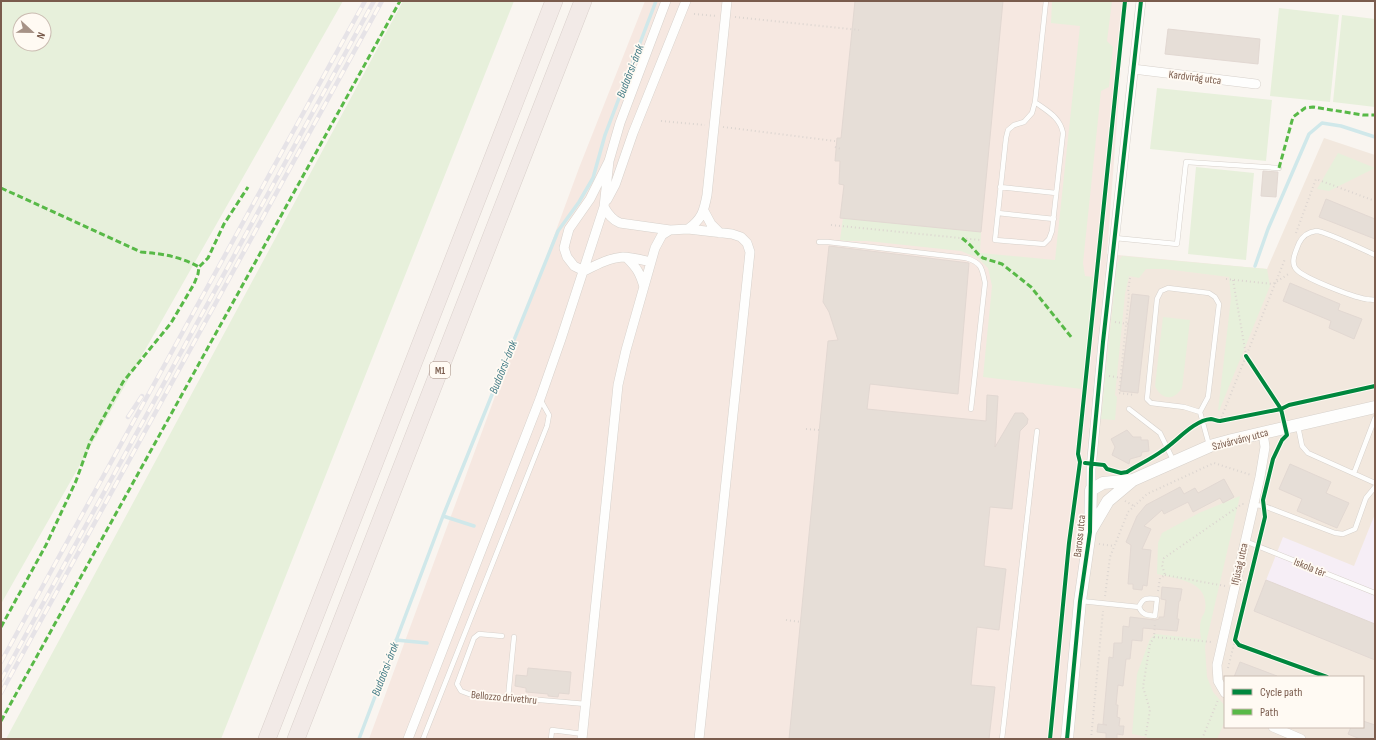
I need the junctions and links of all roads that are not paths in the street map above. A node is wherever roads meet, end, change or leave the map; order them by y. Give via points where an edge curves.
1 (554, 1) edge
2 (583, 1) edge
3 (666, 1) edge
4 (686, 1) edge
5 (727, 1) edge
6 (1046, 1) edge
7 (1141, 1) edge
8 (1133, 69) junction
9 (1256, 84) dead end
10 (1035, 102) junction
11 (609, 161) junction
12 (1279, 168) dead end
13 (1000, 188) junction
14 (1056, 194) junction
15 (604, 207) junction
16 (704, 211) junction
17 (998, 213) junction
18 (1054, 219) junction
19 (688, 229) junction
20 (670, 230) junction
21 (720, 233) junction
22 (1115, 238) junction
23 (819, 242) dead end
24 (1375, 255) edge
25 (627, 258) junction
26 (651, 262) junction
27 (584, 271) junction
28 (644, 287) junction
29 (1375, 300) edge
30 (540, 399) junction
31 (1375, 407) edge
32 (971, 409) dead end
33 (1129, 409) dead end
34 (1200, 412) junction
35 (1375, 418) edge
36 (1298, 425) junction
37 (1038, 430) dead end
38 (1263, 432) junction
39 (1210, 446) junction
40 (1174, 462) junction
41 (1354, 473) junction
42 (1133, 480) junction
43 (1375, 483) edge
44 (1375, 487) edge
45 (1091, 490) junction
46 (1253, 505) junction
47 (1090, 532) junction
48 (1245, 541) junction
49 (1375, 593) edge
50 (1080, 601) junction
51 (1139, 607) junction
52 (502, 636) dead end
53 (514, 636) dead end
54 (1224, 691) edge
55 (508, 698) junction
56 (586, 704) junction
57 (1275, 728) edge
58 (582, 736) edge
59 (267, 739) edge
60 (296, 739) edge
61 (408, 739) edge
62 (423, 739) edge
63 (551, 739) edge
64 (699, 739) edge
65 (1002, 739) edge
66 (1067, 739) edge
67 (1301, 739) edge

1 - 59 highway, M1
2 - 60 highway, M1
3 - 11 street via 622,116
4 - 15 street via 615,185
5 - 16 street
6 - 10 lane
7 - 8 street, Baross utca
8 - 9 street, Kardvirág utca
8 - 22 street, Baross utca
10 - 13 lane via 1032,113 1024,122 1008,130
10 - 14 lane via 1057,118 1062,125
11 - 15 street
11 - 27 street via 590,199 569,229 564,248 574,266
12 - 22 lane via 1186,162 1177,244
13 - 14 lane
13 - 17 lane
14 - 18 lane
15 - 20 street via 610,217 620,223
15 - 27 street
16 - 19 street
16 - 21 street
17 - 18 lane
17 - 18 lane via 995,240 1044,244 1049,239
19 - 20 street
19 - 21 street
20 - 26 street via 658,240
21 - 64 street via 741,237 747,243 750,252
22 - 45 street, Baross utca
23 - 32 lane via 975,260 982,268 985,283
24 - 29 lane via 1317,231 1306,234 1294,256 1296,269 1305,276 1354,296
25 - 26 street
25 - 27 street via 614,258
25 - 28 street via 640,273
26 - 28 street
27 - 30 street
28 - 56 street via 618,385
30 - 61 street
30 - 62 lane via 549,415 547,426
31 - 36 street, Szivárvány utca
33 - 40 lane via 1160,432
34 - 34 lane via 1208,398 1219,304 1209,293 1168,288 1156,299 1147,399 1151,403 1184,407
34 - 39 lane
35 - 41 lane
36 - 38 street, Szivárvány utca
36 - 41 lane via 1302,446 1308,453
37 - 65 lane
38 - 39 street, Szivárvány utca
38 - 46 street, Ifjúság utca via 1265,447
39 - 40 street, Szivárvány utca
40 - 42 street, Szivárvány utca
41 - 43 lane
42 - 45 street, Szivárvány utca via 1103,484
42 - 47 street, Szivárvány utca via 1108,501
44 - 46 lane via 1366,498 1355,529 1343,534 1264,506
45 - 47 street, Baross utca
46 - 48 street, Ifjúság utca
47 - 50 street, Baross utca
48 - 49 lane, Iskola tér
48 - 54 street, Ifjúság utca via 1217,665 1218,681
50 - 51 lane
50 - 66 street, Baross utca
51 - 51 lane via 1141,601 1146,598 1157,600 1155,616 1145,615
52 - 55 lane, Bellozzo drivethru via 479,634 474,638 457,684 461,691 468,694
53 - 55 lane
55 - 56 lane, Bellozzo drivethru
56 - 58 street
57 - 67 street
58 - 63 lane via 552,730

